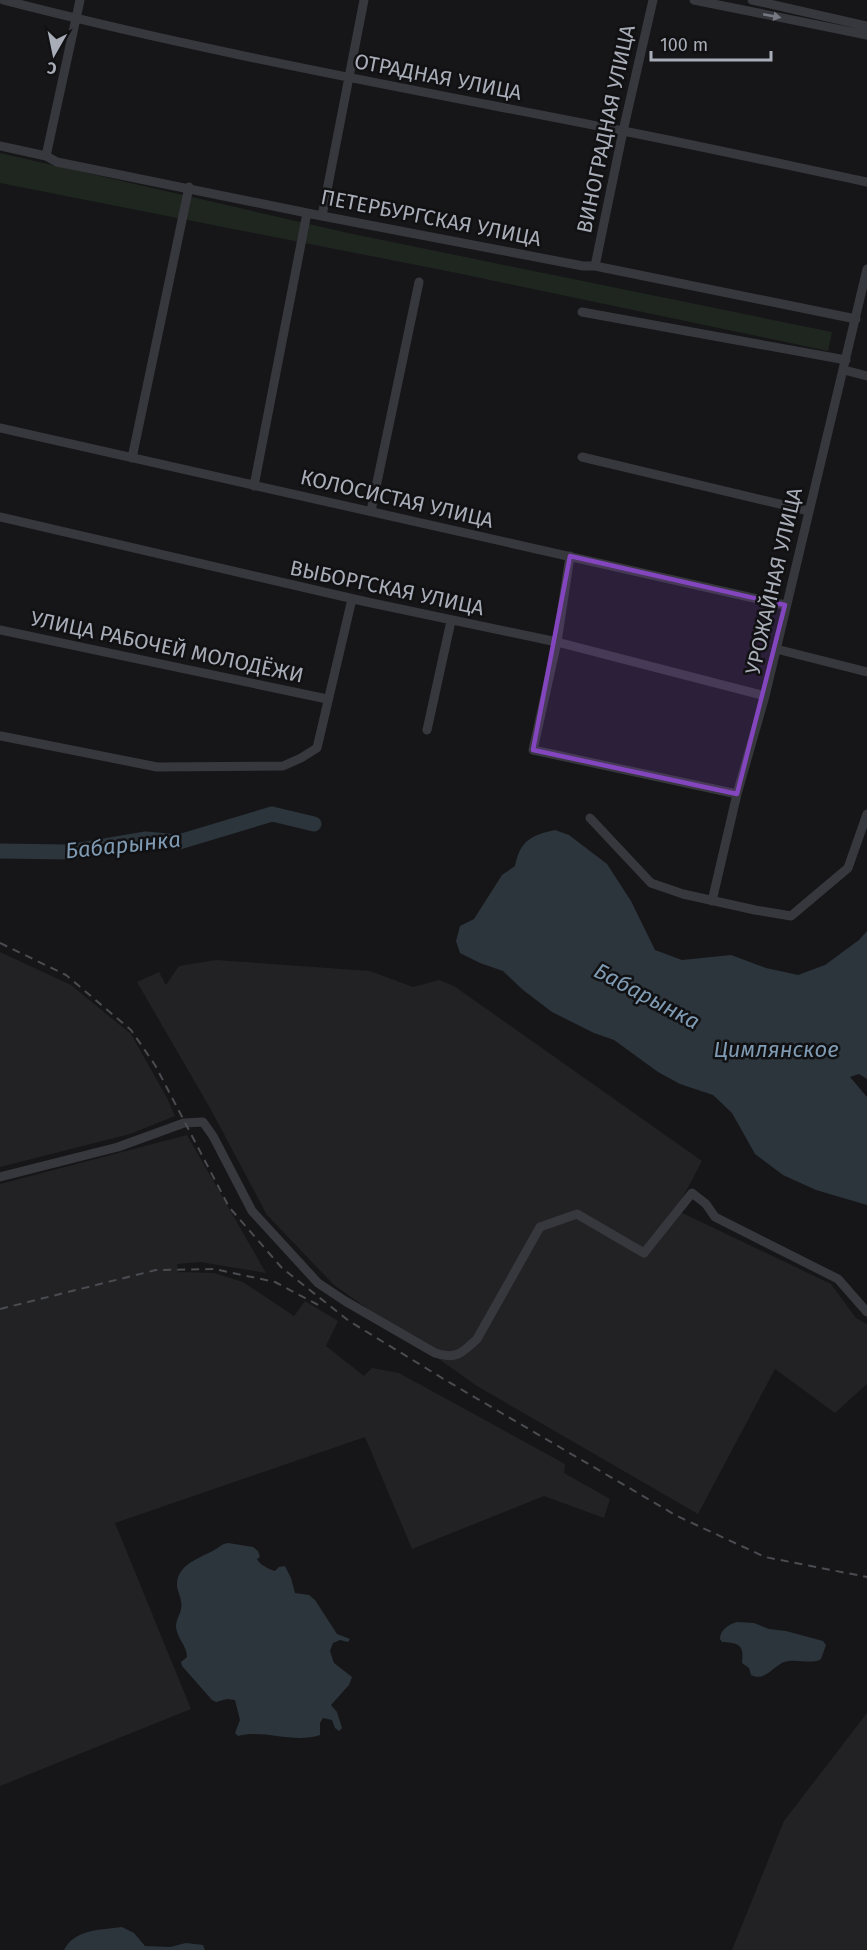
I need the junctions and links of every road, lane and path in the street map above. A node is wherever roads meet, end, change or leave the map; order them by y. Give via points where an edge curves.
1 (3, 0) edge
2 (80, 0) edge
3 (364, 0) edge
4 (653, 0) edge
5 (694, 0) edge
6 (752, 0) edge
7 (76, 19) junction
8 (867, 26) edge
9 (867, 35) edge
10 (348, 79) junction
11 (623, 131) junction
12 (0, 146) edge
13 (46, 156) junction
14 (867, 182) edge
15 (189, 187) junction
16 (307, 213) junction
17 (322, 216) junction
18 (595, 266) junction
19 (867, 269) edge
20 (419, 282) dead end
21 (582, 312) dead end
22 (856, 319) junction
23 (846, 360) junction
24 (844, 370) junction
25 (867, 376) edge
26 (0, 428) edge
27 (582, 457) dead end
28 (132, 458) junction
29 (254, 486) junction
30 (371, 511) junction
31 (809, 511) junction
32 (0, 517) edge
33 (570, 556) junction
34 (352, 599) junction
35 (785, 605) junction
36 (451, 621) junction
37 (0, 630) edge
38 (557, 642) junction
39 (776, 649) junction
40 (867, 672) edge
41 (765, 696) junction
42 (327, 699) junction
43 (427, 730) dead end
44 (1, 736) edge
45 (737, 794) junction
46 (867, 814) edge
47 (590, 818) dead end
48 (712, 901) junction
49 (0, 1177) edge
50 (867, 1312) edge

1 - 7 street, ОТРАДНАЯ УЛИЦА
2 - 7 street
3 - 10 street
4 - 11 street, ВИНОГРАДНАЯ УЛИЦА
5 -> 9 street
6 - 8 street
7 - 10 street, ОТРАДНАЯ УЛИЦА
7 - 13 street
10 - 11 street, ОТРАДНАЯ УЛИЦА
10 - 17 street
11 - 14 street, ОТРАДНАЯ УЛИЦА
11 - 18 street, ВИНОГРАДНАЯ УЛИЦА
12 - 13 street, ПЕТЕРБУРГСКАЯ УЛИЦА
13 - 15 street, ПЕТЕРБУРГСКАЯ УЛИЦА via 57,162
15 - 16 street, ПЕТЕРБУРГСКАЯ УЛИЦА
15 - 28 street
16 - 17 street, ПЕТЕРБУРГСКАЯ УЛИЦА
16 - 29 street
17 - 18 street, ПЕТЕРБУРГСКАЯ УЛИЦА
18 - 22 street, ПЕТЕРБУРГСКАЯ УЛИЦА
19 - 22 street, УРОЖАЙНАЯ УЛИЦА
20 - 30 street
21 - 23 street
22 - 23 street, УРОЖАЙНАЯ УЛИЦА
23 - 24 street, УРОЖАЙНАЯ УЛИЦА
24 - 25 street
24 - 31 street, УРОЖАЙНАЯ УЛИЦА
26 - 28 street, КОЛОСИСТАЯ УЛИЦА
27 - 31 street
28 - 29 street, КОЛОСИСТАЯ УЛИЦА
29 - 30 street, КОЛОСИСТАЯ УЛИЦА
30 - 33 street, КОЛОСИСТАЯ УЛИЦА
31 - 35 street, УРОЖАЙНАЯ УЛИЦА
32 - 34 street, ВЫБОРГСКАЯ УЛИЦА
33 - 35 street, КОЛОСИСТАЯ УЛИЦА
33 - 38 street
34 - 36 street, ВЫБОРГСКАЯ УЛИЦА
34 - 42 street
35 - 39 street, УРОЖАЙНАЯ УЛИЦА
36 - 38 street, ВЫБОРГСКАЯ УЛИЦА
36 - 43 street
37 - 42 street, УЛИЦА РАБОЧЕЙ МОЛОДЁЖИ
38 - 41 street, ВЫБОРГСКАЯ УЛИЦА
38 - 45 street via 533,750
39 - 40 street
39 - 41 street, УРОЖАЙНАЯ УЛИЦА
41 - 45 street, УРОЖАЙНАЯ УЛИЦА
42 - 44 street via 317,748 283,766 157,767
45 - 48 street, УРОЖАЙНАЯ УЛИЦА
46 - 48 street via 848,868 791,916
47 - 48 street via 651,883
49 - 50 street via 118,1147 184,1123 203,1122 252,1211 318,1283 448,1358 477,1339 540,1227 577,1214 644,1253 692,1193 716,1217 838,1279

